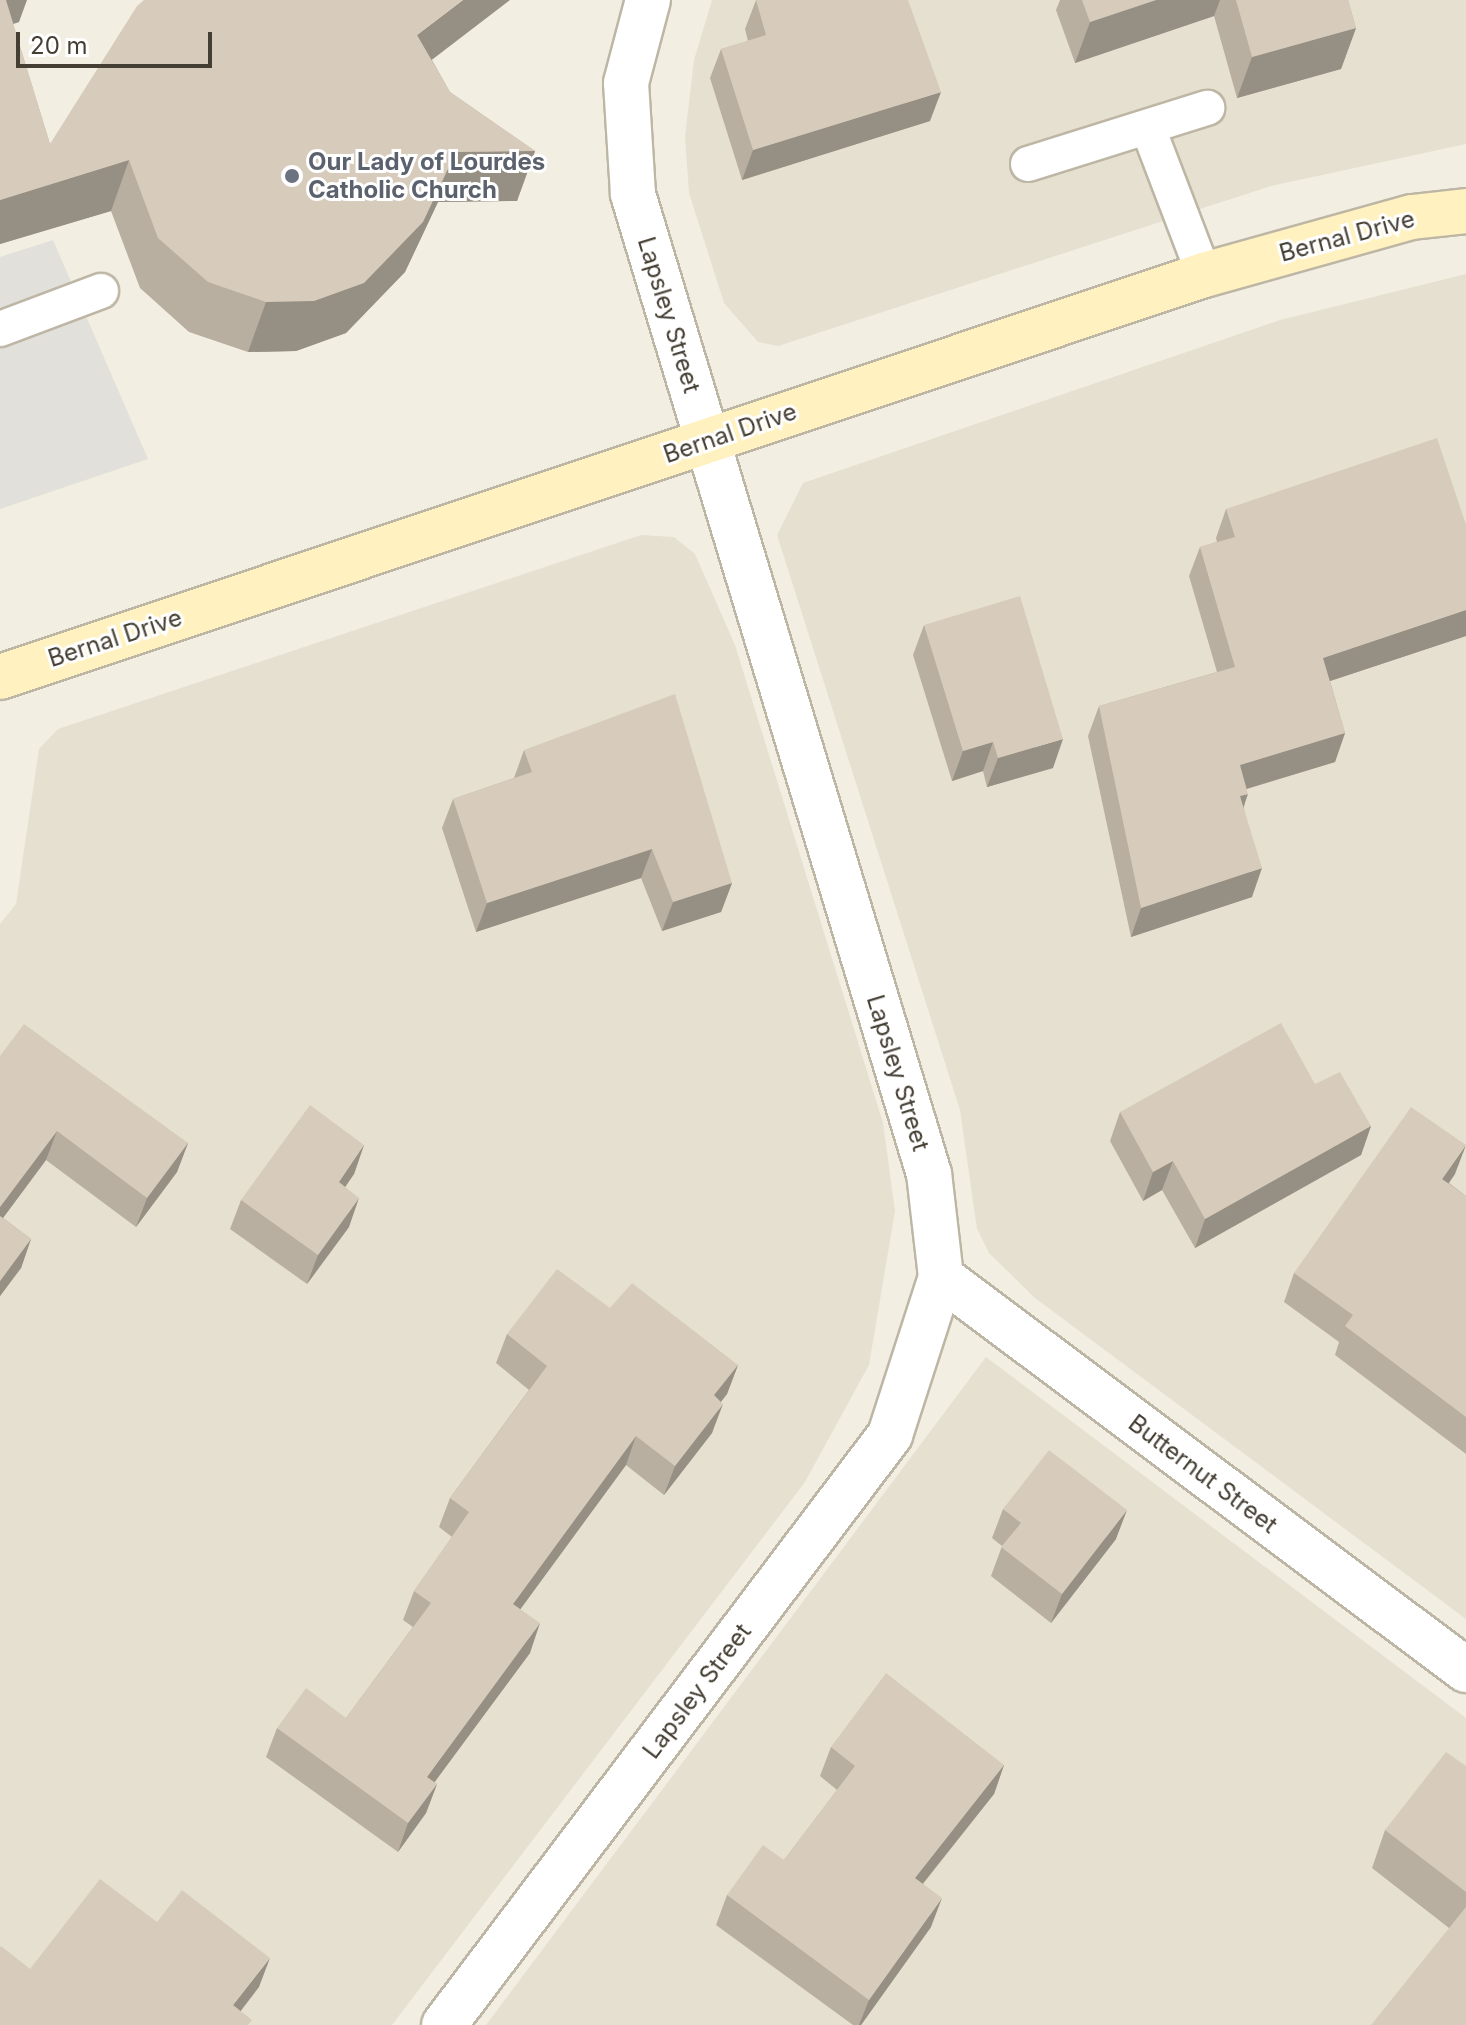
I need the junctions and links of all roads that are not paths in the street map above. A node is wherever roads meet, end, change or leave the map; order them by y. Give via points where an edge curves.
1 (648, 0) edge
2 (1207, 108) dead end
3 (1148, 128) junction
4 (1028, 164) dead end
5 (1466, 211) edge
6 (1204, 275) junction
7 (101, 291) dead end
8 (0, 329) edge
9 (708, 439) junction
10 (0, 677) edge
11 (941, 1277) junction
12 (1466, 1670) edge
13 (444, 2025) edge

1 - 9 street, Lapsley Street via 626,83 633,194
2 - 3 lane
3 - 4 lane
3 - 6 lane
5 - 6 street, Bernal Drive via 1412,217
6 - 9 street, Bernal Drive
7 - 8 lane
9 - 10 street, Bernal Drive
9 - 11 street, Lapsley Street via 929,1174
11 - 12 street, Butternut Street
11 - 13 street, Lapsley Street via 890,1435

